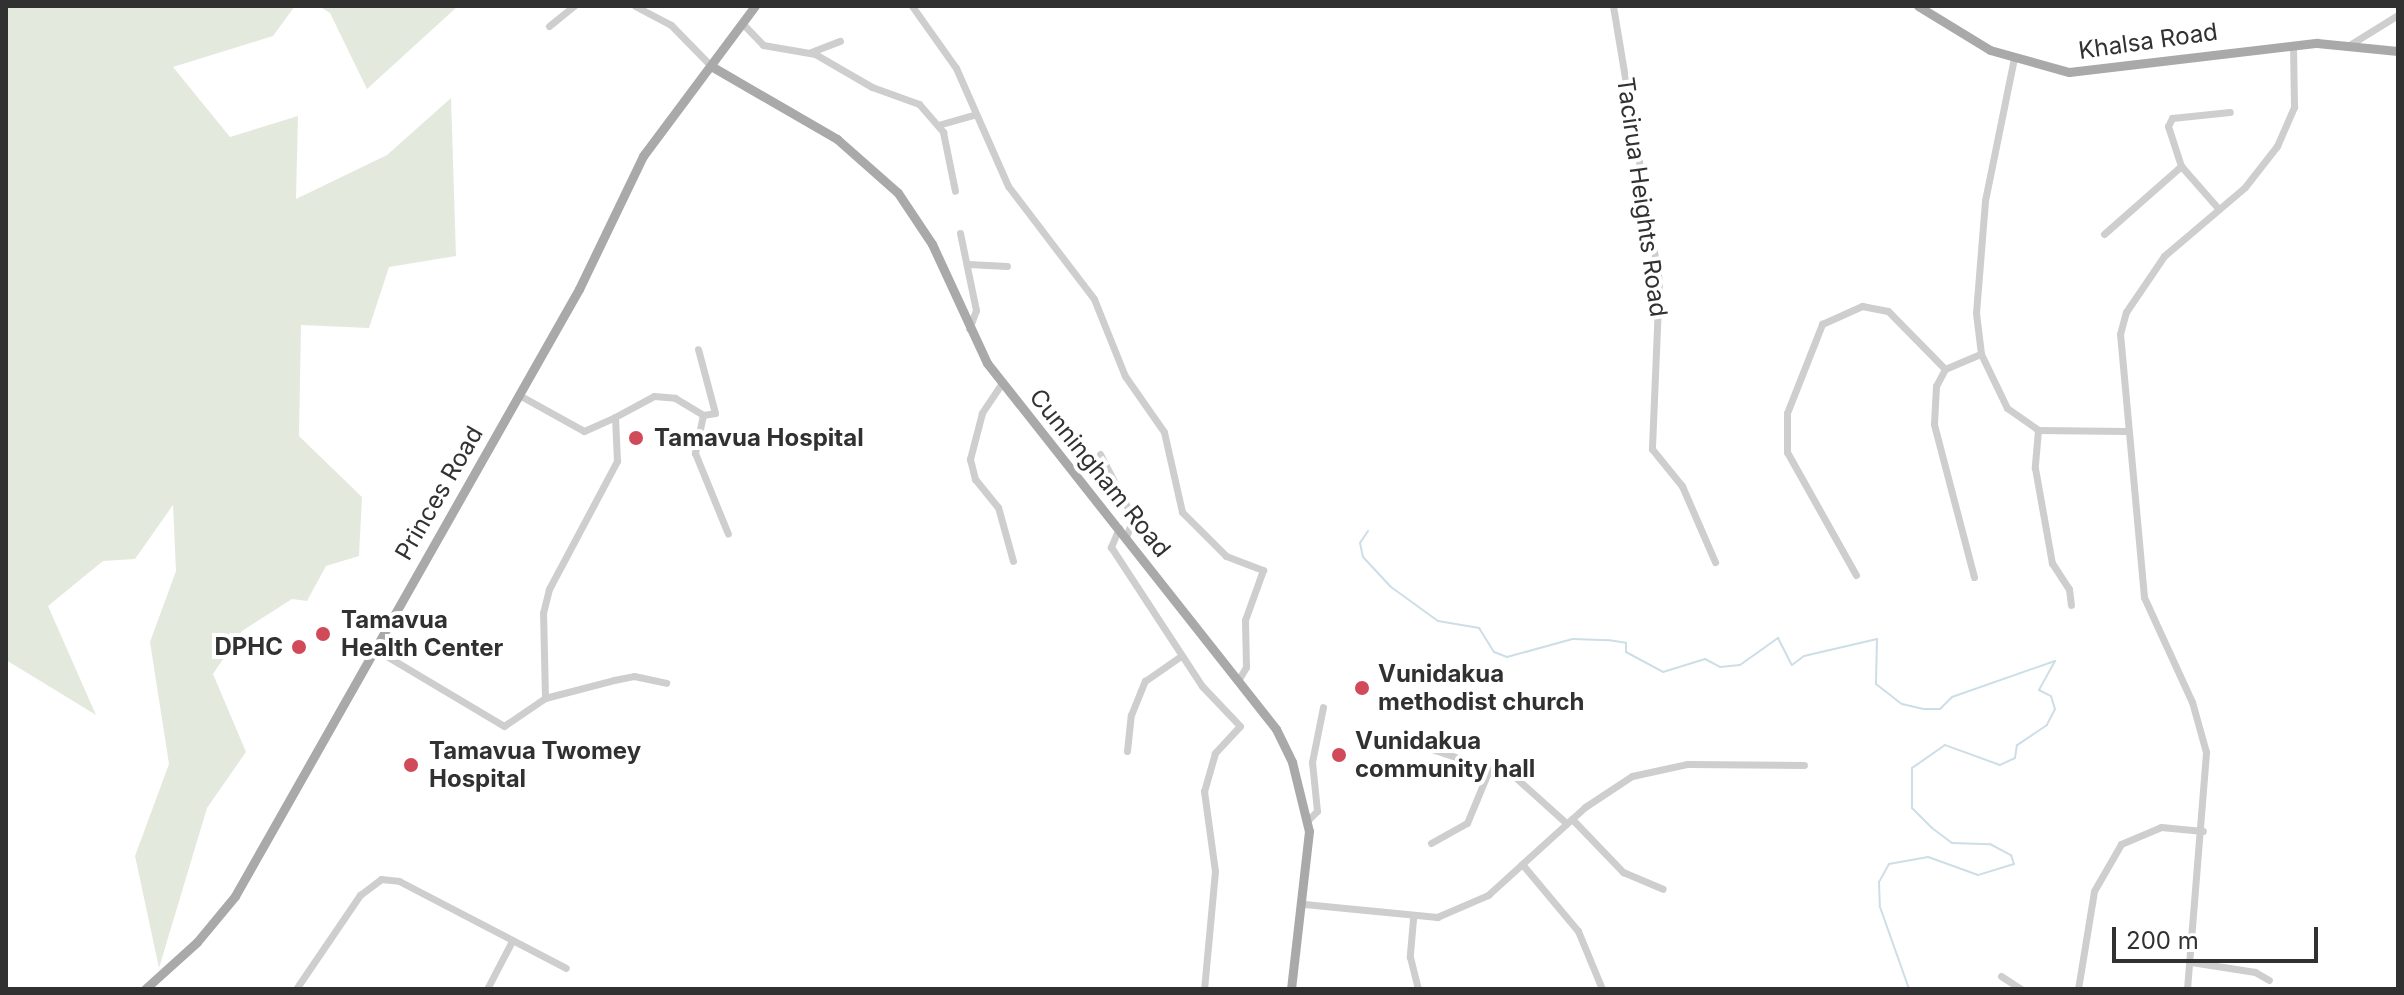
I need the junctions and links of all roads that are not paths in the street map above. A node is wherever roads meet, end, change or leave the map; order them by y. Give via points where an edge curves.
1 (574, 6) edge
2 (635, 6) edge
3 (755, 6) edge
4 (912, 6) edge
5 (1613, 6) edge
6 (1918, 6) edge
7 (2398, 15) edge
8 (742, 23) junction
9 (549, 26) dead end
10 (840, 41) dead end
11 (2351, 44) junction
12 (2293, 45) junction
13 (2398, 51) edge
14 (809, 52) junction
15 (2014, 58) junction
16 (711, 66) junction
17 (2230, 112) dead end
18 (974, 115) junction
19 (938, 125) junction
20 (2181, 166) junction
21 (955, 191) dead end
22 (2217, 207) junction
23 (960, 233) dead end
24 (2104, 234) dead end
25 (968, 264) junction
26 (1007, 266) dead end
27 (969, 329) junction
28 (698, 349) dead end
29 (1981, 354) junction
30 (1945, 369) junction
31 (1002, 383) junction
32 (519, 395) junction
33 (703, 415) junction
34 (615, 417) junction
35 (2038, 430) junction
36 (2126, 431) junction
37 (1100, 454) dead end
38 (1119, 528) junction
39 (728, 534) dead end
40 (1126, 537) junction
41 (1013, 561) dead end
42 (1715, 562) dead end
43 (1856, 575) dead end
44 (1974, 577) dead end
45 (2071, 605) dead end
46 (373, 648) junction
47 (1181, 656) junction
48 (1239, 679) junction
49 (666, 683) dead end
50 (545, 698) junction
51 (1323, 707) dead end
52 (1405, 740) dead end
53 (1127, 751) dead end
54 (1804, 765) dead end
55 (1489, 770) junction
56 (1307, 821) junction
57 (1569, 821) junction
58 (2203, 831) junction
59 (1431, 843) dead end
60 (1522, 864) junction
61 (1663, 889) dead end
62 (1304, 904) junction
63 (1413, 919) junction
64 (512, 941) junction
65 (2191, 962) junction
66 (566, 968) dead end
67 (2001, 976) dead end
68 (2269, 980) dead end
69 (145, 989) edge
70 (296, 989) edge
71 (487, 989) edge
72 (1204, 989) edge
73 (1291, 989) edge
74 (1418, 989) edge
75 (1602, 989) edge
76 (2021, 989) edge
77 (2078, 989) edge
78 (2187, 989) edge

1 - 9 street
2 - 16 street via 671,25
3 - 8 main road, Princes Road
4 - 18 street via 956,68
5 - 42 street, Tacirua Heights Road via 1659,280 1652,449 1682,486
6 - 15 main road, Khalsa Road via 1950,29
7 - 11 street
8 - 14 street via 763,45
8 - 16 main road, Princes Road
10 - 14 street
11 - 12 main road, Khalsa Road
11 - 13 main road, Khalsa Road
12 - 15 main road, Khalsa Road via 2107,71 2069,72
12 - 22 street via 2294,107 2277,146 2245,187
14 - 19 street via 872,87 914,101
15 - 29 street via 1985,201 1976,313
16 - 27 main road, Cunningham Road via 837,139 888,181 927,235
16 - 32 main road, Princes Road via 637,166 585,277
17 - 20 street via 2172,118 2173,150
18 - 19 street
18 - 48 street via 1008,186 1094,299 1125,376 1164,432 1182,512 1226,556 1263,570 1245,620 1246,667
19 - 21 street
20 - 22 street
20 - 24 street
22 - 36 street via 2164,256 2126,312 2120,359
23 - 25 street
25 - 26 street
25 - 27 street via 976,314
27 - 31 main road, Cunningham Road
28 - 33 street via 715,409
29 - 30 street
29 - 35 street via 2007,408
30 - 43 street via 1888,311 1862,306 1822,324 1787,413 1787,452
30 - 44 street via 1936,386 1937,451
31 - 38 main road, Cunningham Road
31 - 41 street via 982,413 970,459 975,479 998,507
32 - 34 street via 584,431
32 - 46 main road, Princes Road
33 - 34 street via 675,398 654,396
33 - 39 street via 695,453
34 - 50 street via 617,461 549,589 543,613
35 - 36 street
35 - 45 street via 2035,468 2052,563 2069,589
36 - 58 street via 2144,597 2202,730 2208,784
37 - 40 street via 1133,518
38 - 40 main road, Cunningham Road
38 - 47 street via 1111,547
40 - 48 main road, Cunningham Road
46 - 50 street via 504,726
46 - 69 main road, Princes Road via 235,896 197,942
47 - 53 street via 1145,681 1131,715
47 - 72 street via 1240,728 1215,753 1204,791 1215,871
48 - 56 main road, Cunningham Road via 1287,749
49 - 50 street via 634,676
51 - 56 street via 1312,762 1317,808
52 - 55 street
54 - 57 street via 1662,768 1632,776
55 - 57 street via 1529,786
55 - 59 street via 1467,823
56 - 62 main road, Cunningham Road
57 - 60 street
57 - 61 street via 1623,872
58 - 65 street
58 - 77 street via 2161,827 2121,844 2094,891
60 - 63 street via 1467,908
60 - 75 street via 1578,931
62 - 63 street
62 - 73 main road, Cunningham Road
63 - 74 street via 1410,957
64 - 66 street
64 - 70 street via 399,881 381,879 360,895
64 - 71 street
65 - 68 street via 2255,972
65 - 78 street
67 - 76 street

